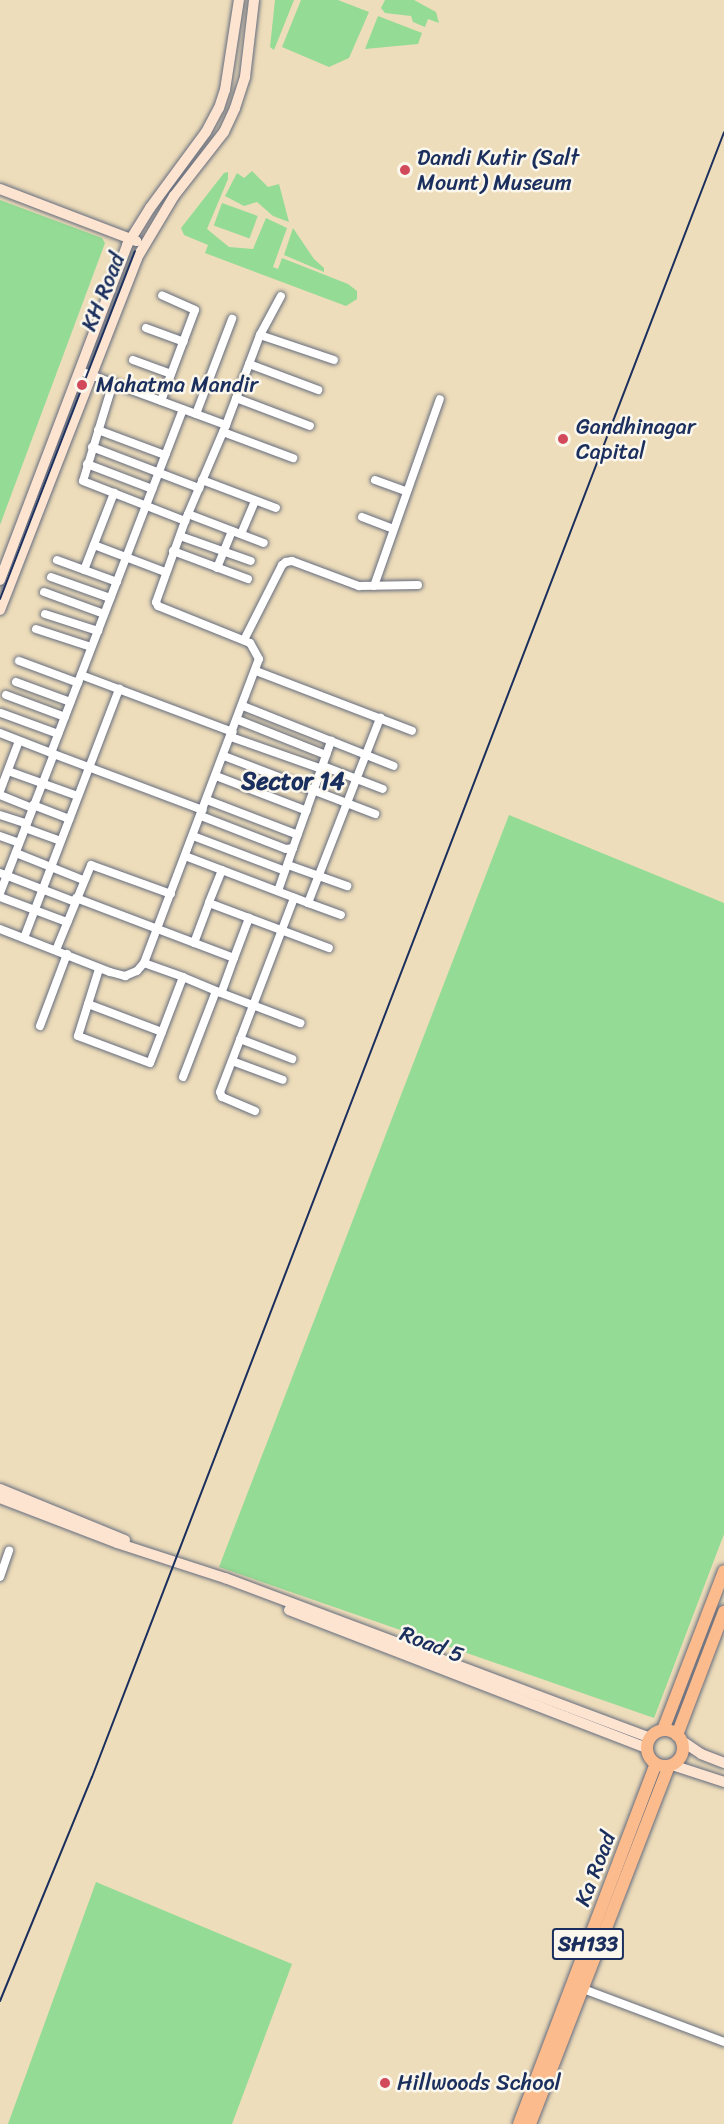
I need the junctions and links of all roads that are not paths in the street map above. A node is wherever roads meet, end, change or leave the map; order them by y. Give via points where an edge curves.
1 (239, 0) edge
2 (254, 0) edge
3 (0, 189) edge
4 (131, 239) junction
5 (145, 244) junction
6 (162, 295) dead end
7 (281, 296) dead end
8 (232, 319) dead end
9 (146, 328) dead end
10 (260, 335) junction
11 (184, 342) junction
12 (133, 360) dead end
13 (334, 360) dead end
14 (249, 364) junction
15 (85, 373) junction
16 (171, 375) junction
17 (113, 383) junction
18 (318, 390) dead end
19 (236, 398) junction
20 (440, 399) dead end
21 (161, 401) junction
22 (183, 409) junction
23 (196, 414) junction
24 (310, 426) dead end
25 (224, 429) junction
26 (98, 430) junction
27 (92, 447) junction
28 (165, 455) junction
29 (293, 458) dead end
30 (87, 464) junction
31 (158, 472) junction
32 (375, 480) dead end
33 (201, 484) junction
34 (152, 489) junction
35 (406, 490) junction
36 (114, 493) junction
37 (255, 501) junction
38 (146, 505) junction
39 (276, 508) dead end
40 (362, 517) dead end
41 (187, 518) junction
42 (393, 529) junction
43 (232, 531) junction
44 (241, 534) junction
45 (180, 536) junction
46 (264, 543) dead end
47 (94, 545) junction
48 (173, 551) junction
49 (224, 552) junction
50 (126, 556) junction
51 (57, 560) dead end
52 (250, 561) dead end
53 (217, 567) junction
54 (84, 570) junction
55 (165, 572) junction
56 (51, 577) dead end
57 (248, 579) dead end
58 (0, 580) edge
59 (117, 582) junction
60 (418, 585) dead end
61 (374, 586) junction
62 (44, 592) dead end
63 (110, 598) junction
64 (0, 610) edge
65 (45, 614) dead end
66 (104, 614) junction
67 (36, 629) dead end
68 (98, 631) junction
69 (244, 640) junction
70 (91, 647) junction
71 (19, 661) dead end
72 (256, 672) junction
73 (79, 679) junction
74 (16, 682) dead end
75 (119, 689) junction
76 (6, 695) dead end
77 (70, 702) junction
78 (243, 706) junction
79 (2, 713) dead end
80 (65, 717) junction
81 (380, 718) junction
82 (238, 720) junction
83 (412, 731) dead end
84 (0, 733) edge
85 (58, 734) junction
86 (232, 734) junction
87 (19, 741) junction
88 (332, 741) junction
89 (52, 753) junction
90 (366, 754) junction
91 (326, 755) junction
92 (224, 756) junction
93 (394, 766) dead end
94 (89, 767) junction
95 (322, 767) junction
96 (8, 771) junction
97 (216, 776) junction
98 (356, 781) junction
99 (42, 783) junction
100 (315, 789) junction
101 (383, 789) dead end
102 (0, 793) edge
103 (78, 796) junction
104 (207, 800) junction
105 (346, 804) junction
106 (33, 807) junction
107 (307, 811) junction
108 (202, 813) junction
109 (375, 813) dead end
110 (0, 815) edge
111 (69, 819) junction
112 (26, 826) junction
113 (298, 835) junction
114 (0, 836) edge
115 (193, 836) junction
116 (61, 841) junction
117 (19, 843) junction
118 (293, 848) junction
119 (16, 853) junction
120 (185, 856) junction
121 (51, 866) junction
122 (286, 868) junction
123 (222, 870) junction
124 (3, 874) edge
125 (319, 875) junction
126 (83, 880) junction
127 (347, 886) dead end
128 (42, 889) junction
129 (278, 891) junction
130 (171, 894) junction
131 (0, 895) edge
132 (294, 898) junction
133 (75, 900) junction
134 (209, 903) junction
135 (309, 903) junction
136 (34, 910) junction
137 (341, 915) dead end
138 (249, 918) junction
139 (67, 922) junction
140 (157, 929) junction
141 (0, 930) edge
142 (282, 930) junction
143 (24, 938) junction
144 (194, 943) junction
145 (329, 948) dead end
146 (56, 950) junction
147 (67, 954) junction
148 (234, 958) junction
149 (144, 963) junction
150 (99, 969) junction
151 (183, 978) junction
152 (219, 992) junction
153 (88, 1004) junction
154 (253, 1005) junction
155 (300, 1023) dead end
156 (40, 1026) dead end
157 (162, 1032) junction
158 (240, 1039) junction
159 (292, 1059) dead end
160 (232, 1061) junction
161 (183, 1077) dead end
162 (283, 1080) dead end
163 (255, 1111) dead end
164 (0, 1489) edge
165 (0, 1498) edge
166 (9, 1551) dead end
167 (146, 1552) junction
168 (724, 1571) edge
169 (0, 1576) edge
170 (724, 1612) edge
171 (663, 1730) junction
172 (680, 1738) junction
173 (649, 1743) junction
174 (724, 1763) edge
175 (666, 1765) junction
176 (724, 1782) edge
177 (583, 1989) junction
178 (724, 2042) edge
179 (519, 2124) edge
180 (530, 2124) edge

1 - 4 main road, KH Road via 219,108
2 - 5 main road, KH Road via 245,77 224,132 174,196
3 - 4 main road
4 - 5 main road
4 - 15 main road, KH Road
5 - 15 main road, KH Road
6 - 11 street via 195,310
7 - 10 street
8 - 23 street
9 - 11 street
10 - 13 street
10 - 14 street
11 - 16 street
12 - 16 street
14 - 18 street
14 - 19 street
15 - 17 street
15 - 58 main road, KH Road
15 - 64 main road, KH Road
16 - 21 street
17 - 21 street
17 - 26 street
19 - 24 street
19 - 25 street
20 - 35 street
21 - 22 street
22 - 23 street
22 - 28 street
23 - 25 street
25 - 29 street
25 - 33 street
26 - 27 street
26 - 28 street
27 - 30 street
27 - 31 street
28 - 31 street
30 - 34 street
30 - 36 street via 83,481
31 - 33 street
31 - 34 street
32 - 35 street
33 - 37 street
33 - 41 street
34 - 38 street
35 - 42 street
36 - 38 street
36 - 47 street
37 - 39 street
37 - 44 street
38 - 41 street
38 - 50 street
40 - 42 street
41 - 43 street
41 - 45 street
42 - 61 street
43 - 44 street
43 - 49 street
44 - 46 street
45 - 48 street
45 - 49 street
47 - 50 street
47 - 54 street
48 - 53 street
48 - 55 street
49 - 52 street
49 - 53 street
50 - 55 street
50 - 59 street
51 - 54 street
53 - 57 street
54 - 59 street
55 - 69 street via 156,597 158,606
56 - 63 street
59 - 63 street
60 - 61 street
61 - 69 street via 350,584 286,562
62 - 66 street
63 - 66 street
65 - 68 street
66 - 68 street
67 - 70 street
68 - 70 street
69 - 72 street via 256,650
70 - 73 street
71 - 73 street
72 - 78 street
72 - 81 street
73 - 75 street
73 - 77 street
74 - 77 street
75 - 86 street
75 - 94 street
76 - 80 street
77 - 80 street
78 - 82 street
78 - 88 street
79 - 85 street
80 - 85 street
81 - 83 street
81 - 90 street
82 - 86 street
82 - 91 street
84 - 87 street
85 - 89 street
86 - 92 street
86 - 95 street
87 - 89 street
87 - 96 street
88 - 90 street
88 - 91 street
89 - 94 street
89 - 99 street
90 - 93 street
90 - 98 street
91 - 95 street
92 - 97 street
92 - 100 street
94 - 103 street
94 - 108 street
95 - 98 street
95 - 100 street
96 - 99 street
96 - 102 street
97 - 104 street
97 - 107 street
98 - 101 street
98 - 105 street
99 - 103 street
99 - 106 street
100 - 105 street
100 - 107 street
102 - 106 street
103 - 111 street
104 - 108 street
104 - 113 street
105 - 109 street
105 - 125 street
106 - 111 street
106 - 112 street
107 - 113 street
108 - 115 street
108 - 118 street via 286,849
110 - 112 street
111 - 116 street
112 - 116 street
112 - 117 street
113 - 118 street
114 - 117 street
115 - 120 street
115 - 122 street
116 - 121 street
117 - 119 street
118 - 122 street
119 - 121 street
119 - 124 street
120 - 123 street
120 - 130 street
121 - 126 street
121 - 128 street
122 - 125 street
122 - 129 street
123 - 129 street
123 - 134 street
124 - 128 street
124 - 131 street
125 - 127 street
125 - 135 street
126 - 130 street via 88,867 95,865
126 - 133 street
128 - 133 street
128 - 136 street
129 - 132 street
130 - 140 street
131 - 136 street
132 - 135 street
132 - 142 street
133 - 139 street
133 - 140 street
134 - 138 street
134 - 144 street
135 - 137 street
136 - 139 street
136 - 143 street
138 - 142 street
138 - 148 street
139 - 146 street
140 - 144 street
140 - 149 street
141 - 143 street
142 - 145 street
142 - 154 street
143 - 146 street
144 - 148 street
146 - 147 street
147 - 150 street
147 - 156 street
148 - 152 street
149 - 150 street via 125,976
149 - 151 street
150 - 153 street
151 - 152 street
151 - 157 street
152 - 154 street
152 - 161 street
153 - 157 street
153 - 157 street via 78,1036 124,1055 150,1063
154 - 155 street
154 - 158 street
158 - 159 street
158 - 160 street
160 - 162 street
160 - 163 street via 220,1095
164 - 167 main road, Road 5 via 110,1532
165 - 167 main road, Road 5
166 - 169 street
167 - 173 main road, Road 5
168 - 171 main road
170 - 172 main road, SH133
171 - 172 main road
171 - 173 main road
172 - 174 main road via 701,1754
172 - 175 main road, SH133 via 682,1755
173 - 175 main road via 648,1755
175 - 176 main road
175 - 177 main road, Ka Road / SH133
175 - 179 main road, Ka Road / SH133
177 - 178 street
177 - 180 main road, Ka Road / SH133

